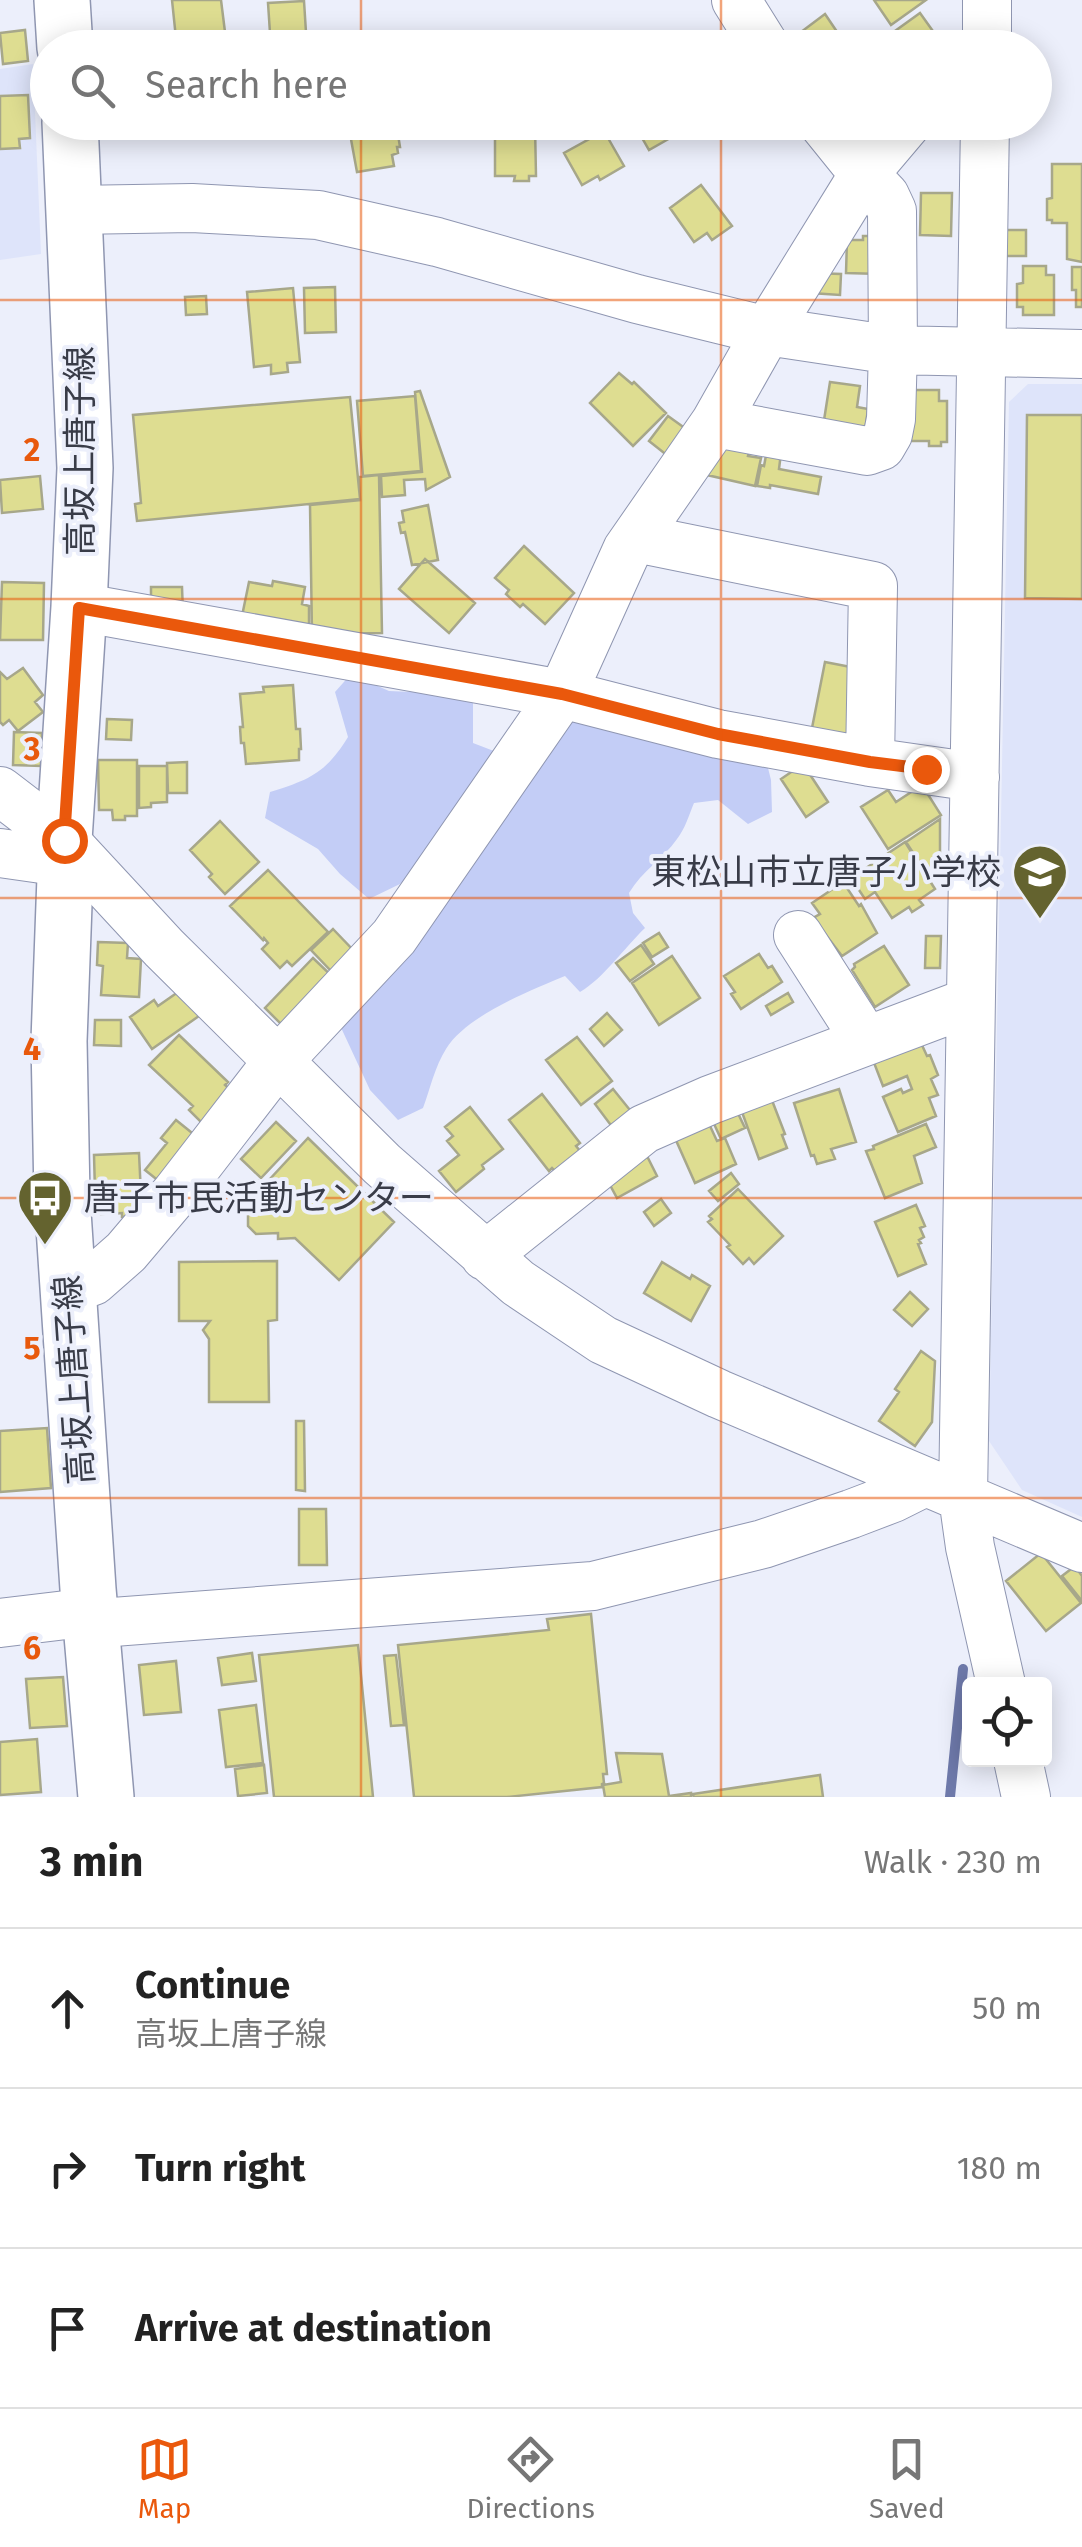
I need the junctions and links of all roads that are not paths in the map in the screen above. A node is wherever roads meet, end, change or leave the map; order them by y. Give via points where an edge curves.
1 (62, 0) edge
2 (736, 0) edge
3 (988, 0) edge
4 (64, 30) edge
5 (755, 30) edge
6 (987, 30) edge
7 (71, 140) edge
8 (837, 140) edge
9 (893, 140) edge
10 (985, 140) edge
11 (864, 174) junction
12 (75, 210) junction
13 (767, 331) junction
14 (894, 350) junction
15 (981, 352) junction
16 (1082, 354) edge
17 (715, 423) junction
18 (636, 538) junction
19 (79, 608) junction
20 (562, 694) junction
21 (870, 762) junction
22 (974, 777) junction
23 (0, 791) edge
24 (35, 851) edge
25 (798, 935) dead end
26 (970, 1002) junction
27 (866, 1041) junction
28 (278, 1060) junction
29 (485, 1256) junction
30 (68, 1290) junction
31 (944, 1490) junction
32 (1082, 1548) edge
33 (90, 1618) junction
34 (0, 1623) edge
35 (999, 1677) edge
36 (1020, 1767) edge
37 (106, 1797) edge
38 (1026, 1797) edge

1 - 4 main road
2 - 5 street
3 - 6 street
7 - 12 main road, 高坂上唐子線
8 - 11 street
9 - 11 street
10 - 15 street
11 - 13 street
11 - 14 street via 892,211
12 - 13 street via 318,215
12 - 19 main road, 高坂上唐子線 via 85,468
13 - 14 street
13 - 17 street
14 - 15 street
14 - 17 street via 888,434 881,446 867,451
15 - 16 street
15 - 22 street
17 - 18 street
18 - 20 street
18 - 21 street via 874,586
19 - 20 street
19 - 24 main road, 高坂上唐子線
20 - 21 street via 718,734
20 - 28 street via 394,937
21 - 22 street
22 - 26 street
23 - 24 street
24 - 28 street via 164,948
24 - 30 main road, 高坂上唐子線 via 65,877 59,1041
25 - 27 street
26 - 27 street
26 - 31 street
27 - 29 street via 644,1129
28 - 29 street
28 - 30 street via 126,1252 93,1280
29 - 31 street via 603,1340
30 - 33 main road, 高坂上唐子線
31 - 32 street
31 - 33 street via 593,1586 113,1622
31 - 35 street via 970,1547
33 - 34 street
33 - 37 main road, 高坂上唐子線
36 - 38 street

